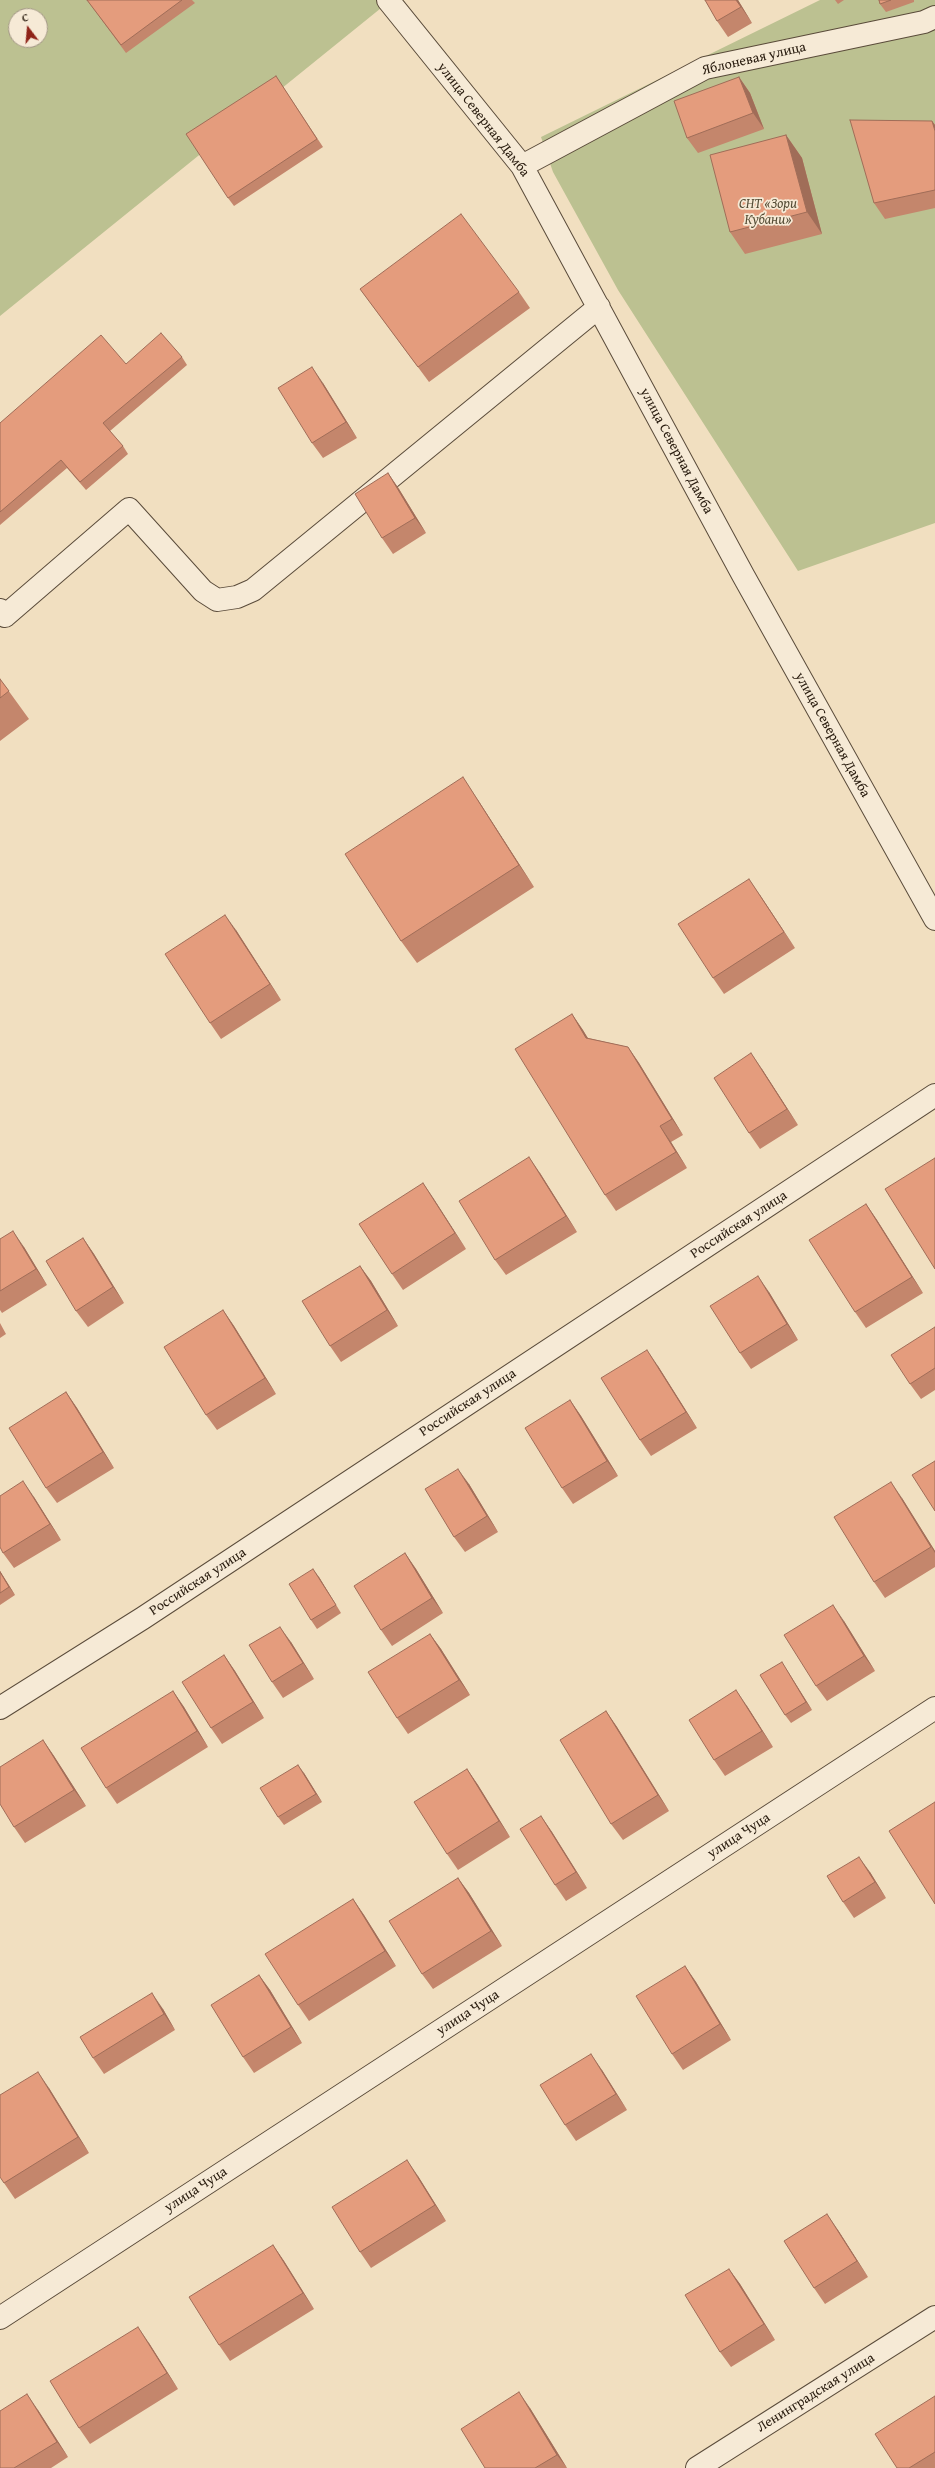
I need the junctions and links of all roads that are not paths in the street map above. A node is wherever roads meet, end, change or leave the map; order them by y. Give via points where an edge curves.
1 (388, 1) edge
2 (935, 17) edge
3 (522, 166) junction
4 (599, 307) junction
5 (0, 610) edge
6 (935, 919) edge
7 (935, 1095) edge
8 (0, 1708) edge
9 (935, 1708) edge
10 (935, 2317) edge
11 (0, 2318) edge
12 (697, 2468) edge

1 - 3 street, улица Северная Дамба
2 - 3 street, Яблоневая улица via 924,22 705,68
3 - 4 street, улица Северная Дамба
4 - 5 street via 253,590 237,597 217,600 203,591 129,509 5,616
4 - 6 street, улица Северная Дамба via 743,575
7 - 8 street, Российская улица via 143,1618
9 - 11 street, улица Чуца
10 - 12 street, Ленинградская улица

